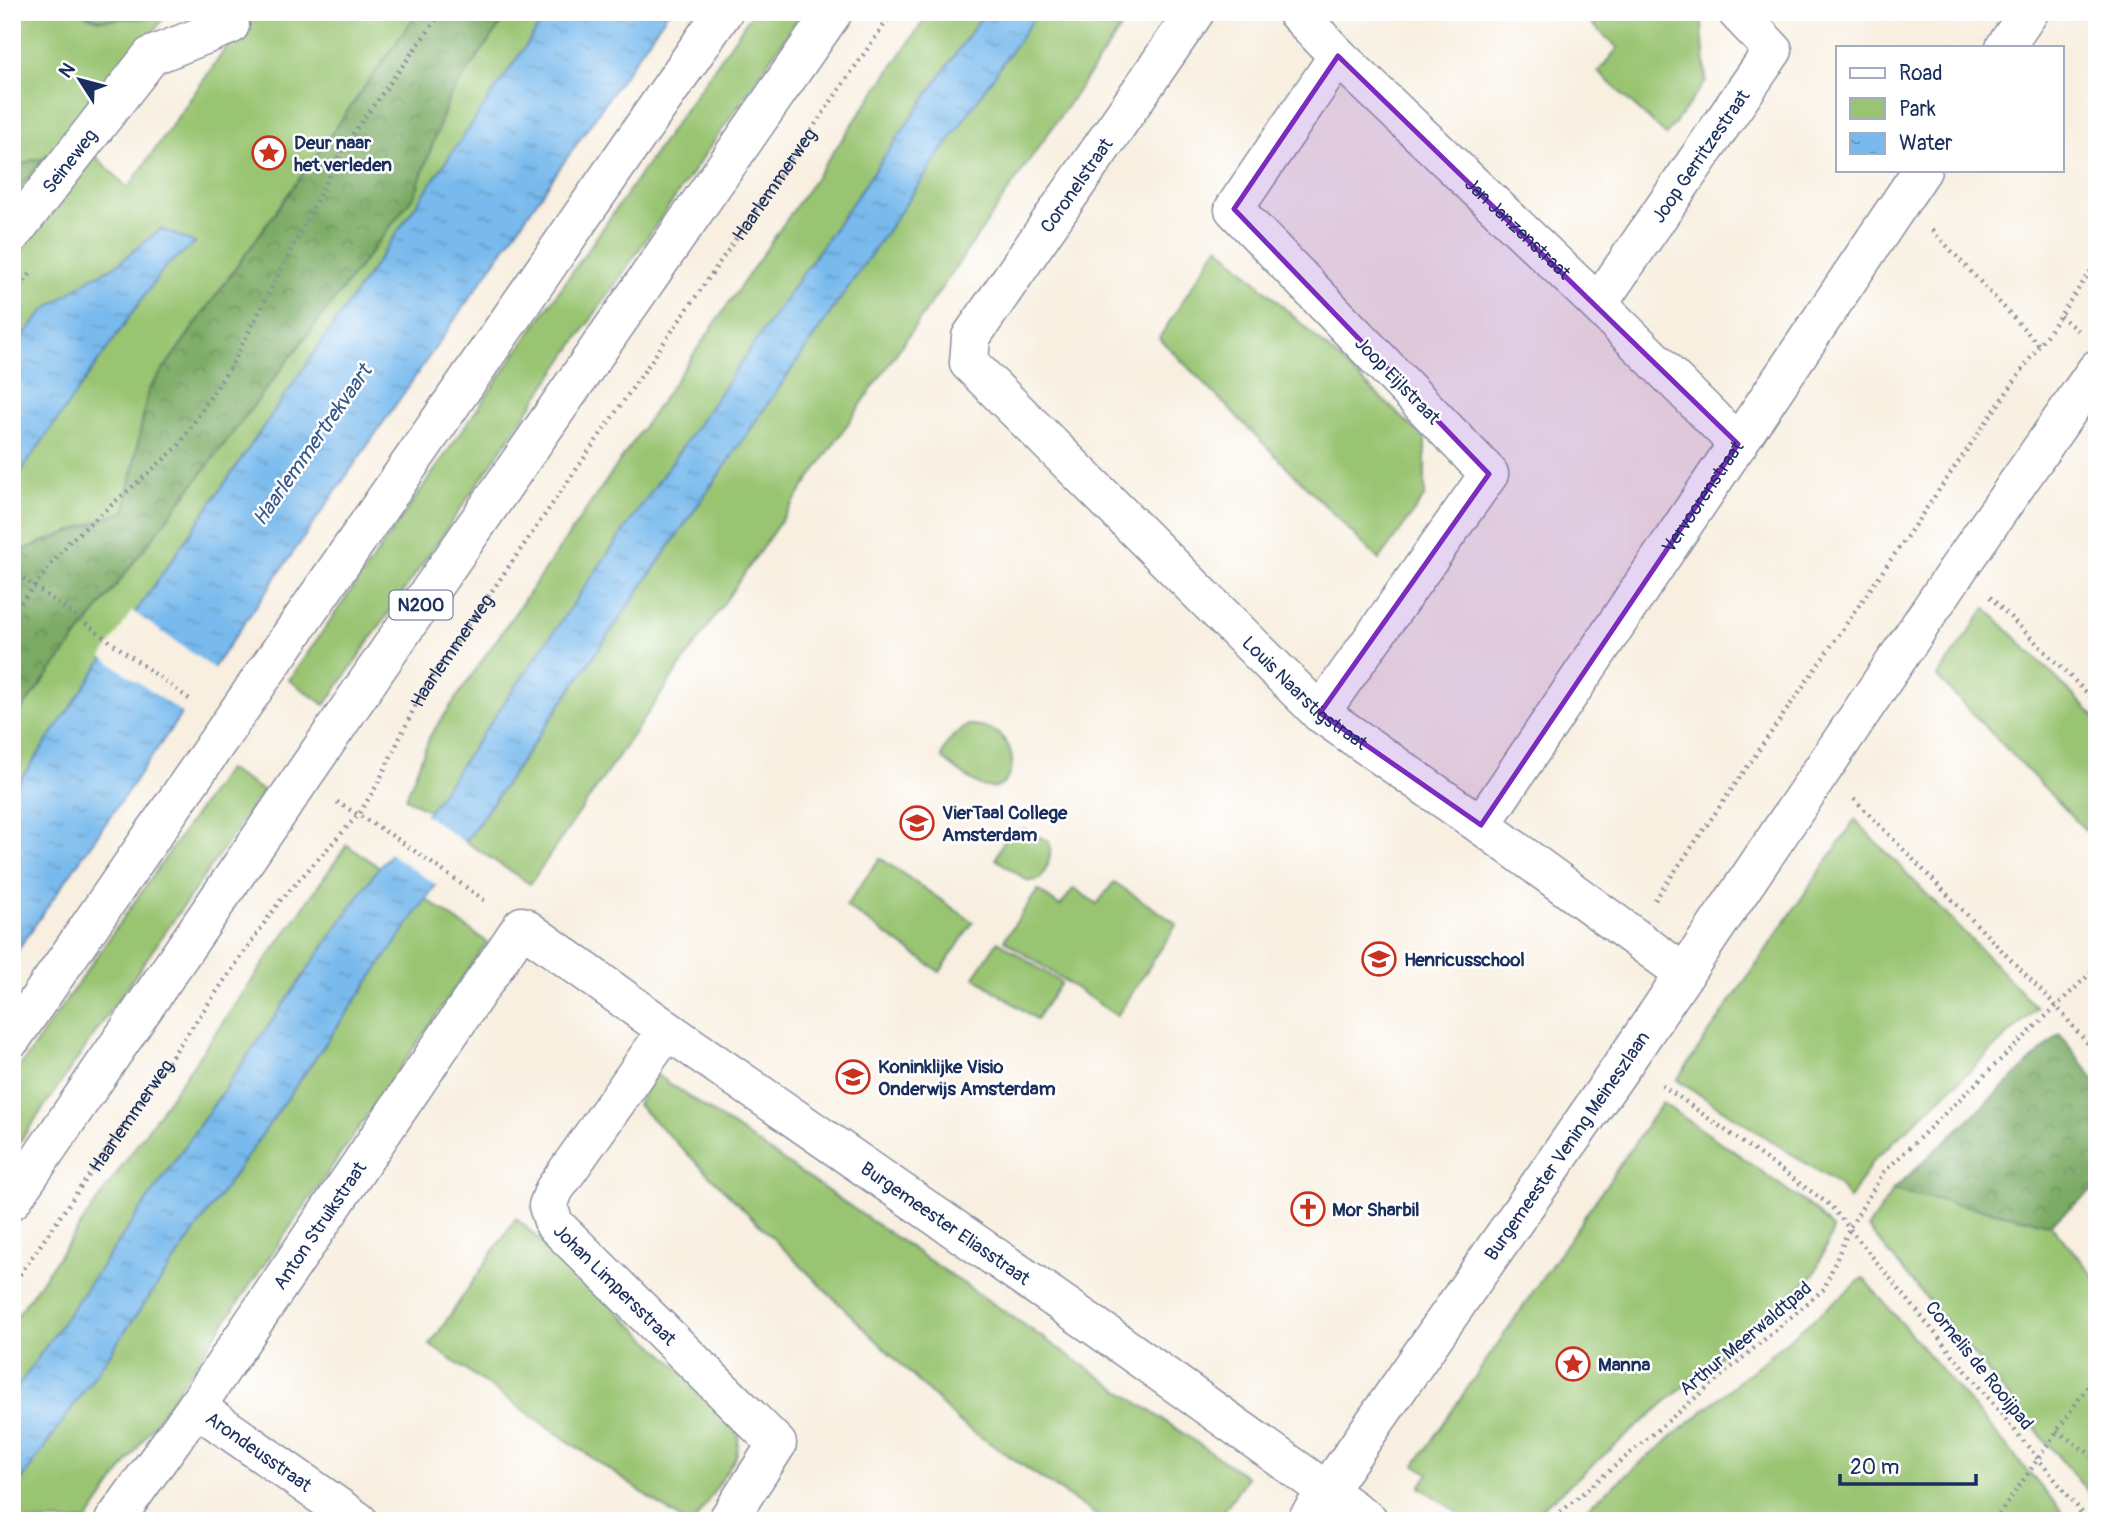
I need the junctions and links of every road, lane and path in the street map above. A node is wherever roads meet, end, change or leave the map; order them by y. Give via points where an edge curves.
1 (442, 12) edge
2 (723, 12) edge
3 (833, 12) edge
4 (893, 12) edge
5 (1195, 12) edge
6 (1296, 12) edge
7 (1737, 12) edge
8 (230, 25) dead end
9 (1338, 56) junction
10 (1912, 184) edge
11 (12, 234) edge
12 (2097, 262) edge
13 (1598, 304) junction
14 (2039, 345) junction
15 (969, 363) joint
16 (2097, 369) edge
17 (1738, 444) junction
18 (1959, 566) junction
19 (12, 570) edge
20 (35, 586) junction
21 (12, 614) edge
22 (196, 703) dead end
23 (2097, 703) edge
24 (1320, 713) junction
25 (1824, 769) junction
26 (359, 814) junction
27 (1481, 825) junction
28 (452, 877) dead end
29 (522, 926) joint
30 (1631, 935) junction
31 (2097, 967) edge
32 (1685, 974) junction
33 (2057, 1007) junction
34 (667, 1030) junction
35 (12, 1038) edge
36 (2097, 1055) edge
37 (1626, 1060) junction
38 (12, 1200) edge
39 (1850, 1227) junction
40 (12, 1286) edge
41 (2097, 1373) edge
42 (196, 1407) junction
43 (2057, 1431) junction
44 (2038, 1458) junction
45 (2097, 1459) edge
46 (1316, 1506) edge
47 (2081, 1511) junction
48 (335, 1514) edge
49 (114, 1521) edge
50 (727, 1521) edge
51 (1368, 1521) edge
52 (1550, 1521) edge
53 (1995, 1521) edge
54 (2075, 1521) edge
55 (2089, 1521) edge

1 - 20 path via 346,143 234,361 178,447 69,541
2 - 35 street
3 - 38 street, N200
4 - 26 path, Haarlemmerweg via 422,692
5 - 15 street, Coronelstraat via 971,337
6 - 9 street, Jan Janzenstraat
7 - 13 street, Joop Gerritzestraat via 1773,50
8 - 11 street, Seineweg via 151,56
9 - 13 street, Jan Janzenstraat
9 - 24 street, Joop Eijlstraat via 1234,209 1489,474
10 - 14 path
10 - 17 street, Vervoorenstraat
12 - 14 path
13 - 17 street, Jan Janzenstraat
14 - 30 path
15 - 24 street, Louis Naarstigstraat
16 - 18 street, Burgemeester Vening Meineszlaan
17 - 27 street, Vervoorenstraat
18 - 23 path
18 - 25 street, Burgemeester Vening Meineszlaan
19 - 20 path
20 - 21 path
20 - 22 path
24 - 27 street, Louis Naarstigstraat
25 - 32 street, Burgemeester Vening Meineszlaan
25 - 33 path
26 - 28 path
26 - 40 path, Haarlemmerweg via 279,902
27 - 30 street, Louis Naarstigstraat
29 - 34 street, Burgemeester Eliasstraat
29 - 42 street, Anton Struikstraat
30 - 32 street, Louis Naarstigstraat
31 - 33 path, Arthur Meerwaldtpad
32 - 37 street, Burgemeester Vening Meineszlaan
33 - 36 path
33 - 39 path, Arthur Meerwaldtpad via 1884,1172
34 - 46 street, Burgemeester Eliasstraat via 1099,1329
34 - 50 street, Johan Limpersstraat via 554,1190 548,1206 554,1224 777,1444
37 - 39 path, Cornelis de Rooijpad via 1829,1205
37 - 46 street, Burgemeester Vening Meineszlaan
39 - 44 path, Cornelis de Rooijpad
39 - 52 path, Arthur Meerwaldtpad via 1824,1289
41 - 43 path
42 - 48 street, Arondeusstraat
42 - 49 street, Anton Struikstraat
43 - 44 path
43 - 45 path
44 - 47 path, Cornelis de Rooijpad
44 - 53 path
46 - 51 street, Burgemeester Eliasstraat
47 - 54 path
47 - 55 path, Cornelis de Rooijpad

